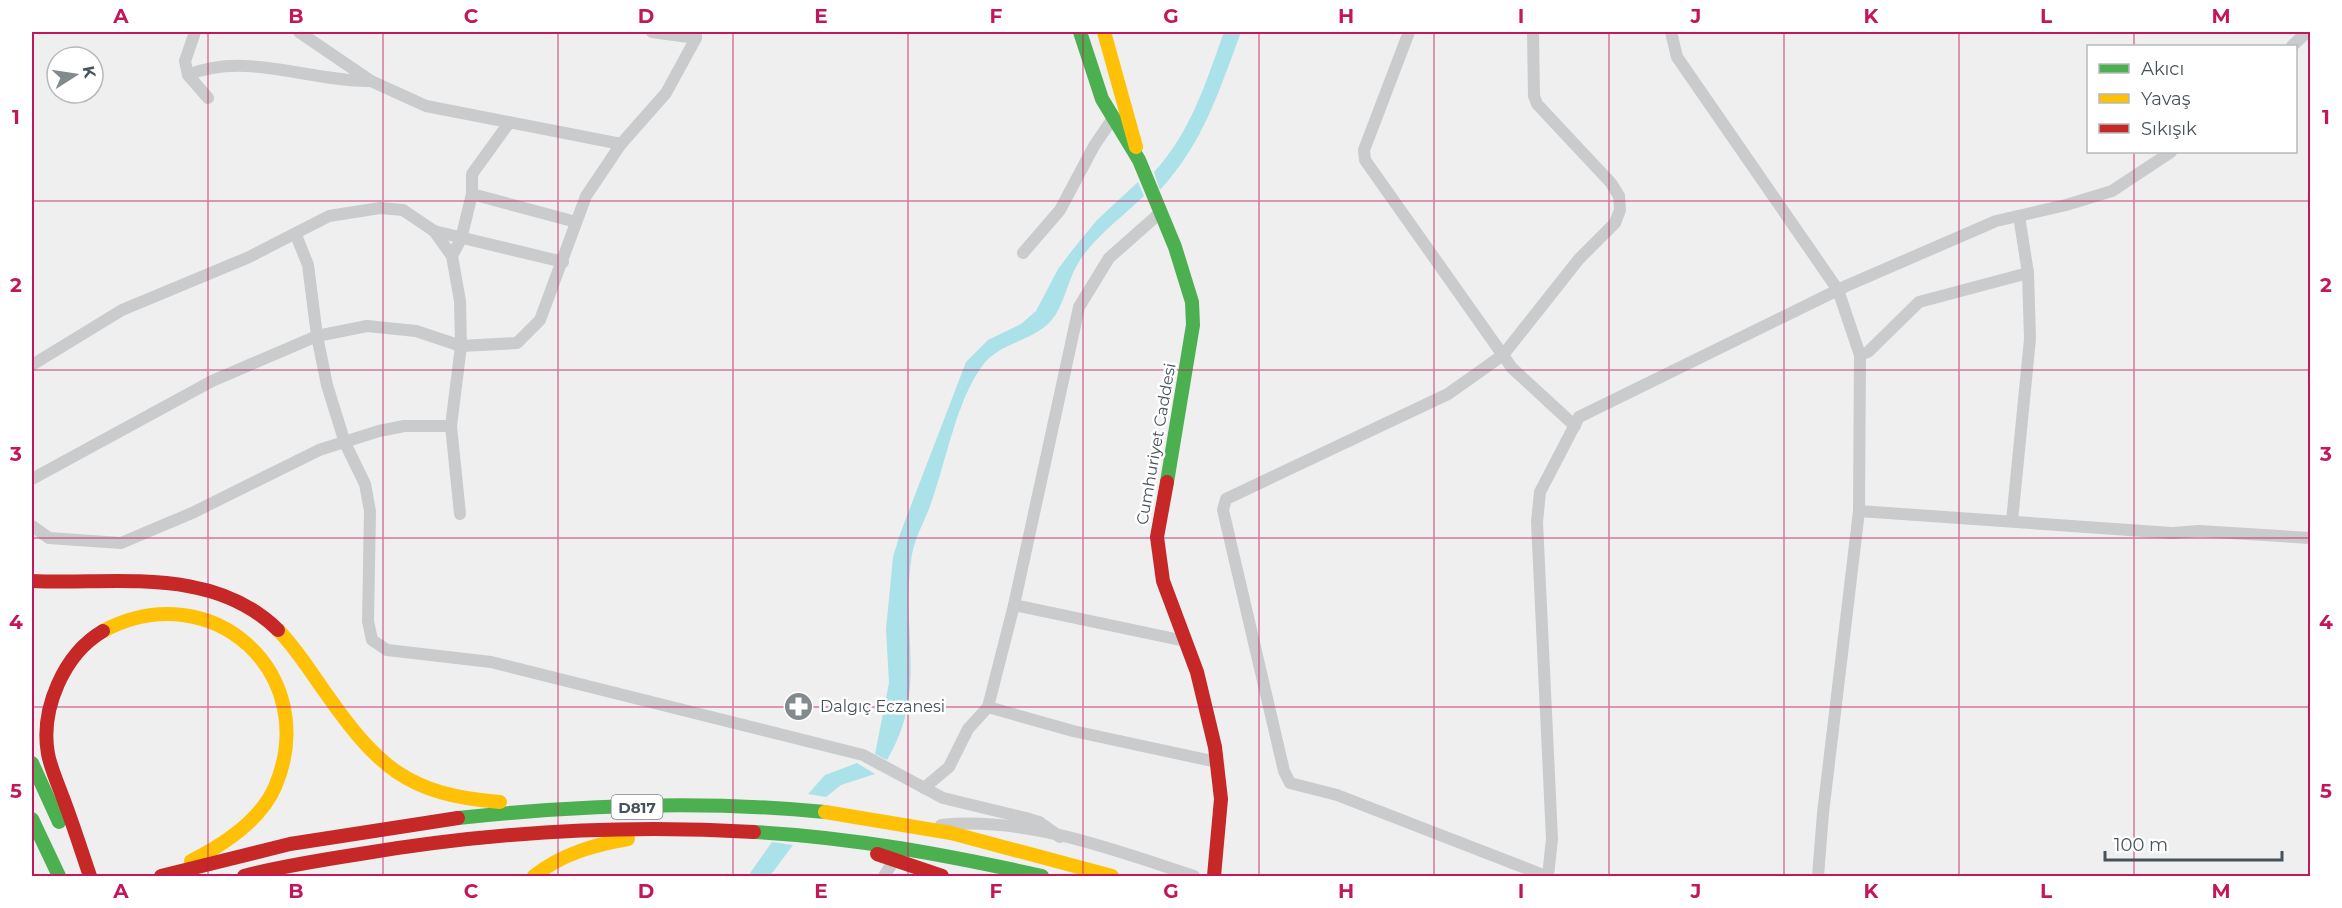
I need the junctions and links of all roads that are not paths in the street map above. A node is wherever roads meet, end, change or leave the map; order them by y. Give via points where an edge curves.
1 (195, 32) edge
2 (298, 32) edge
3 (652, 32) edge
4 (1080, 32) edge
5 (1104, 32) edge
6 (1409, 32) edge
7 (1533, 32) edge
8 (1671, 32) edge
9 (2304, 33) edge
10 (696, 35) edge
11 (2293, 45) edge
12 (188, 75) junction
13 (371, 81) junction
14 (207, 98) dead end
15 (1113, 118) junction
16 (509, 123) junction
17 (621, 144) junction
18 (2169, 153) edge
19 (1139, 160) junction
20 (472, 194) junction
21 (1161, 212) junction
22 (2019, 216) junction
23 (576, 222) junction
24 (434, 231) junction
25 (296, 235) junction
26 (461, 239) junction
27 (1023, 253) dead end
28 (453, 256) junction
29 (562, 262) junction
30 (2028, 273) junction
31 (1838, 290) junction
32 (317, 336) junction
33 (461, 346) junction
34 (1503, 355) junction
35 (1860, 355) junction
36 (32, 365) edge
37 (451, 426) junction
38 (1575, 426) junction
39 (345, 443) junction
40 (32, 479) edge
41 (1859, 511) junction
42 (460, 514) dead end
43 (2012, 521) junction
44 (32, 526) edge
45 (2310, 538) edge
46 (32, 581) edge
47 (1014, 605) junction
48 (1185, 641) junction
49 (988, 707) junction
50 (1217, 762) junction
51 (32, 764) edge
52 (924, 789) junction
53 (642, 806) junction
54 (32, 819) edge
55 (927, 828) junction
56 (718, 830) junction
57 (32, 832) edge
58 (1060, 837) junction
59 (838, 838) junction
60 (895, 859) junction
61 (58, 876) edge
62 (88, 876) edge
63 (160, 876) edge
64 (244, 876) edge
65 (534, 876) edge
66 (884, 876) edge
67 (942, 876) edge
68 (1042, 876) edge
69 (1112, 876) edge
70 (1194, 876) edge
71 (1214, 876) edge
72 (1547, 876) edge
73 (1818, 876) edge

1 - 12 street via 185,61
2 - 13 street
3 - 10 street
4 - 15 main road, Cumhuriyet Caddesi via 1102,99
5 - 19 main road
6 - 34 street via 1364,150 1365,160
7 - 34 street via 1537,104 1611,183 1619,196 1620,210 1615,223 1579,259
8 - 31 street via 1677,57
9 - 11 street
10 - 17 street via 666,93
12 - 13 street via 230,65
12 - 14 street
13 - 16 street via 426,106
15 - 19 main road, Cumhuriyet Caddesi
15 - 27 street via 1060,210
16 - 17 street
16 - 20 street via 472,174
17 - 23 street via 586,196
18 - 22 street via 2112,191
19 - 21 main road, Cumhuriyet Caddesi
20 - 23 street
20 - 26 street
21 - 47 street via 1109,258 1079,307
21 - 48 main road, Cumhuriyet Caddesi via 1194,314 1157,537 1163,581
22 - 30 street
22 - 31 street via 1996,221
23 - 29 street
24 - 25 street via 403,210 380,208 329,216
24 - 26 street
24 - 28 street
25 - 32 street via 308,265
25 - 36 street via 122,310
26 - 28 street
26 - 29 street
28 - 33 street
29 - 33 street via 540,321 518,343
30 - 35 street via 1919,302 1868,352
30 - 43 street via 2030,339
31 - 35 street
31 - 38 street via 1579,417
32 - 33 street via 367,326 416,331
32 - 39 street
32 - 40 street via 212,381
33 - 37 street
34 - 38 street
34 - 72 street via 1448,394 1226,499 1223,510 1290,783 1337,795
35 - 41 street
37 - 39 street via 404,426
37 - 42 street
38 - 72 street via 1540,492 1537,522 1552,839
39 - 44 street via 284,465 192,513 121,543 50,538
39 - 52 street via 365,484 370,511 368,621 372,640 387,650 491,662 863,755
41 - 43 street
41 - 73 street via 1822,813
43 - 45 street
46 - 53 main road via 175,584 209,590 241,602 273,624 297,651 354,733 381,764 409,783 438,794 480,801
47 - 48 street
47 - 49 street
48 - 50 main road, Cumhuriyet Caddesi via 1203,694
49 - 50 street via 1074,731
49 - 52 street via 968,729 949,767
50 - 71 main road, Cumhuriyet Caddesi via 1221,799
51 - 62 main road
52 - 58 street via 943,798 1039,822
53 - 55 main road, D817 via 745,807 851,815
53 - 63 main road, D817 via 506,813 384,826 250,852
54 - 61 main road
55 - 58 street via 974,823
55 - 69 main road, D817
56 - 59 main road, D817
56 - 64 main road, D817 via 637,827 471,837 387,848
56 - 65 main road via 586,846 550,862
57 - 61 main road
58 - 70 street
59 - 60 main road via 852,847
59 - 68 main road, D817 via 929,851
60 - 66 street
60 - 67 main road
62 - 63 main road via 48,754 48,720 54,691 70,662 90,639 119,623 152,613 183,612 216,621 243,638 264,660 279,687 288,725 285,759 274,788 254,816 201,856

